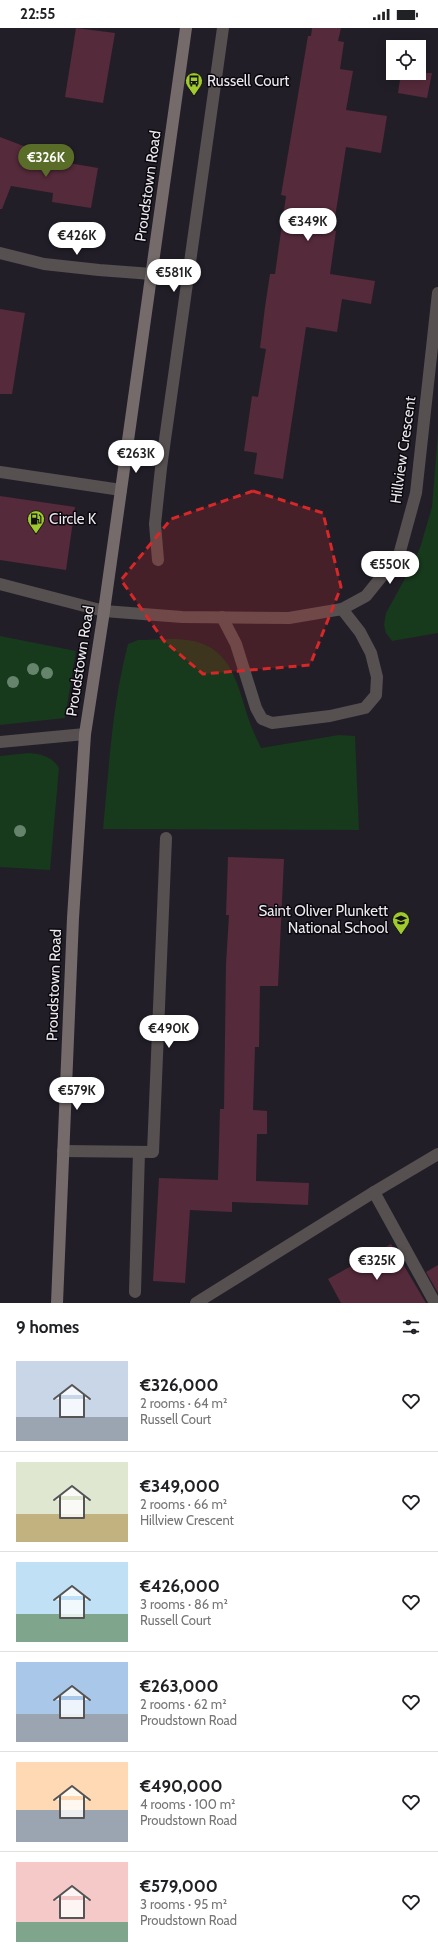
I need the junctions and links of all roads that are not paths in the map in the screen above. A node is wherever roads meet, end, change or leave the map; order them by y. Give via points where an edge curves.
1 (186, 28) edge
2 (224, 28) edge
3 (0, 253) edge
4 (152, 274) junction
5 (438, 293) edge
6 (0, 472) edge
7 (121, 490) junction
8 (158, 560) dead end
9 (0, 584) edge
10 (342, 609) junction
11 (104, 611) junction
12 (222, 617) junction
13 (85, 734) junction
14 (0, 742) edge
15 (166, 838) dead end
16 (63, 1151) junction
17 (139, 1152) junction
18 (438, 1154) edge
19 (374, 1192) junction
20 (134, 1292) dead end
21 (57, 1303) edge
22 (196, 1303) edge
23 (435, 1303) edge

1 - 4 main road, Proudstown Road
2 - 8 street via 161,468 155,524
3 - 4 street via 44,264
4 - 7 main road, Proudstown Road
5 - 10 street, Hillview Crescent via 416,493 399,555 366,596
6 - 7 street
7 - 11 main road, Proudstown Road
9 - 11 street, Hillview Crescent
10 - 12 street, Hillview Crescent via 289,618
10 - 12 street via 360,632 371,653 377,677 376,695 365,708 330,716 272,723 262,719 256,708 236,644
11 - 12 street, Hillview Crescent via 182,617
11 - 13 main road, Proudstown Road
13 - 14 street
13 - 16 main road, Proudstown Road via 72,918
15 - 17 street via 153,1152
16 - 17 street
16 - 21 main road, Proudstown Road
17 - 20 street
18 - 19 street
19 - 22 street
19 - 23 street

